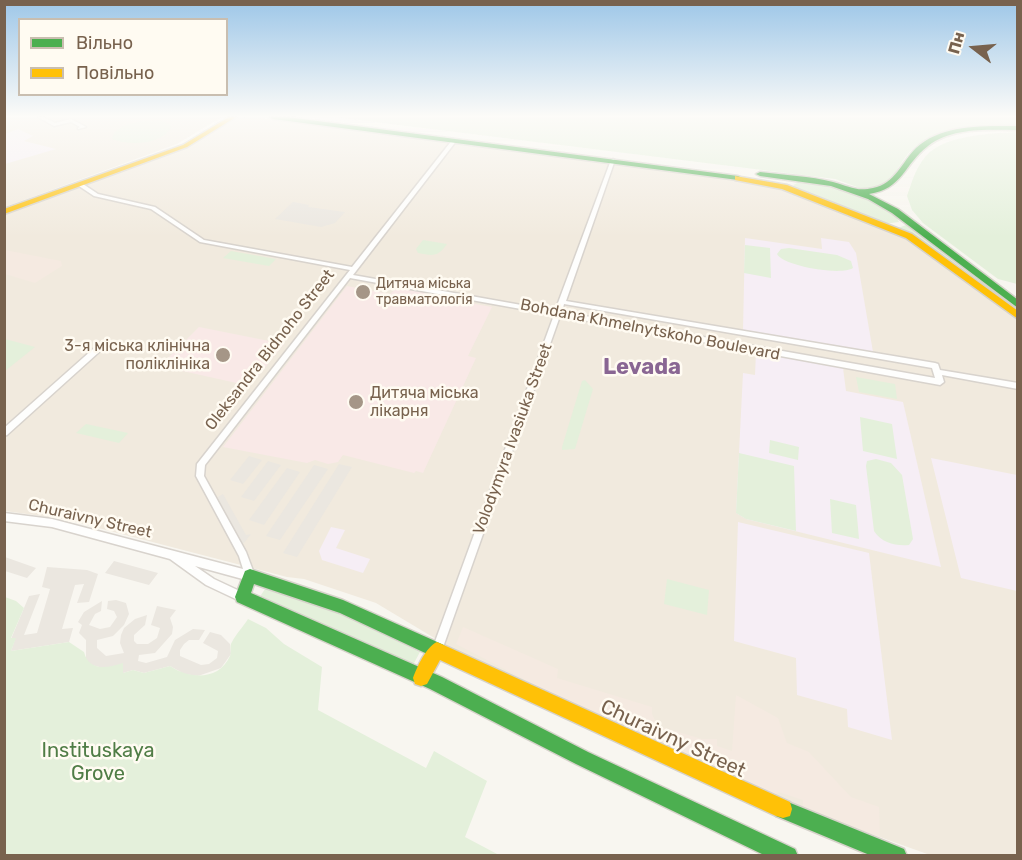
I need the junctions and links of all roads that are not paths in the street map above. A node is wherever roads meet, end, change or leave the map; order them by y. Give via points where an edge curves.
1 (149, 157) edge
2 (152, 157) edge
3 (442, 157) edge
4 (594, 157) edge
5 (605, 157) edge
6 (914, 157) edge
7 (613, 160) junction
8 (128, 166) junction
9 (705, 170) junction
10 (81, 184) junction
11 (796, 185) junction
12 (893, 186) junction
13 (860, 192) junction
14 (4, 210) edge
15 (904, 218) junction
16 (891, 228) junction
17 (351, 272) junction
18 (562, 302) junction
19 (1017, 305) edge
20 (558, 312) junction
21 (1017, 316) edge
22 (104, 344) dead end
23 (910, 362) junction
24 (937, 372) junction
25 (914, 377) junction
26 (1017, 386) edge
27 (4, 433) edge
28 (4, 517) edge
29 (169, 553) junction
30 (250, 576) junction
31 (242, 597) junction
32 (437, 650) junction
33 (421, 678) junction
34 (788, 855) edge
35 (897, 855) edge

1 - 8 main road
2 - 8 main road
3 - 17 street, Oleksandra Bidnoho Street
4 - 7 main road
5 - 9 main road
6 - 12 main road
7 - 9 main road
7 - 18 street, Volodymyra Ivasiuka Street
8 - 10 main road
8 - 14 main road
9 - 11 main road
10 - 14 main road
10 - 17 street, Bohdana Khmelnytskoho Boulevard via 96,195 153,208 202,241
11 - 13 main road via 832,184
11 - 16 main road
12 - 13 main road via 879,193
12 - 15 main road via 894,201
13 - 15 main road
15 - 16 main road via 903,225
15 - 19 main road
16 - 21 main road via 927,247
17 - 20 street, Bohdana Khmelnytskoho Boulevard
17 - 30 street, Oleksandra Bidnoho Street via 200,468 200,476 243,555
18 - 20 street, Volodymyra Ivasiuka Street
18 - 23 street, Bohdana Khmelnytskoho Boulevard
20 - 25 street, Bohdana Khmelnytskoho Boulevard
20 - 32 street, Volodymyra Ivasiuka Street
22 - 27 street
23 - 24 street, Bohdana Khmelnytskoho Boulevard via 935,366
23 - 25 street
24 - 25 street, Bohdana Khmelnytskoho Boulevard via 940,382
24 - 26 street, Bohdana Khmelnytskoho Boulevard
28 - 29 street, Churaivny Street via 52,523
29 - 30 street, Churaivny Street
29 - 31 street, Churaivny Street via 210,582
30 - 31 main road
30 - 32 main road, Churaivny Street via 344,607
31 - 33 main road, Churaivny Street
32 - 33 main road
32 - 35 main road, Churaivny Street via 762,801
33 - 34 main road, Churaivny Street

